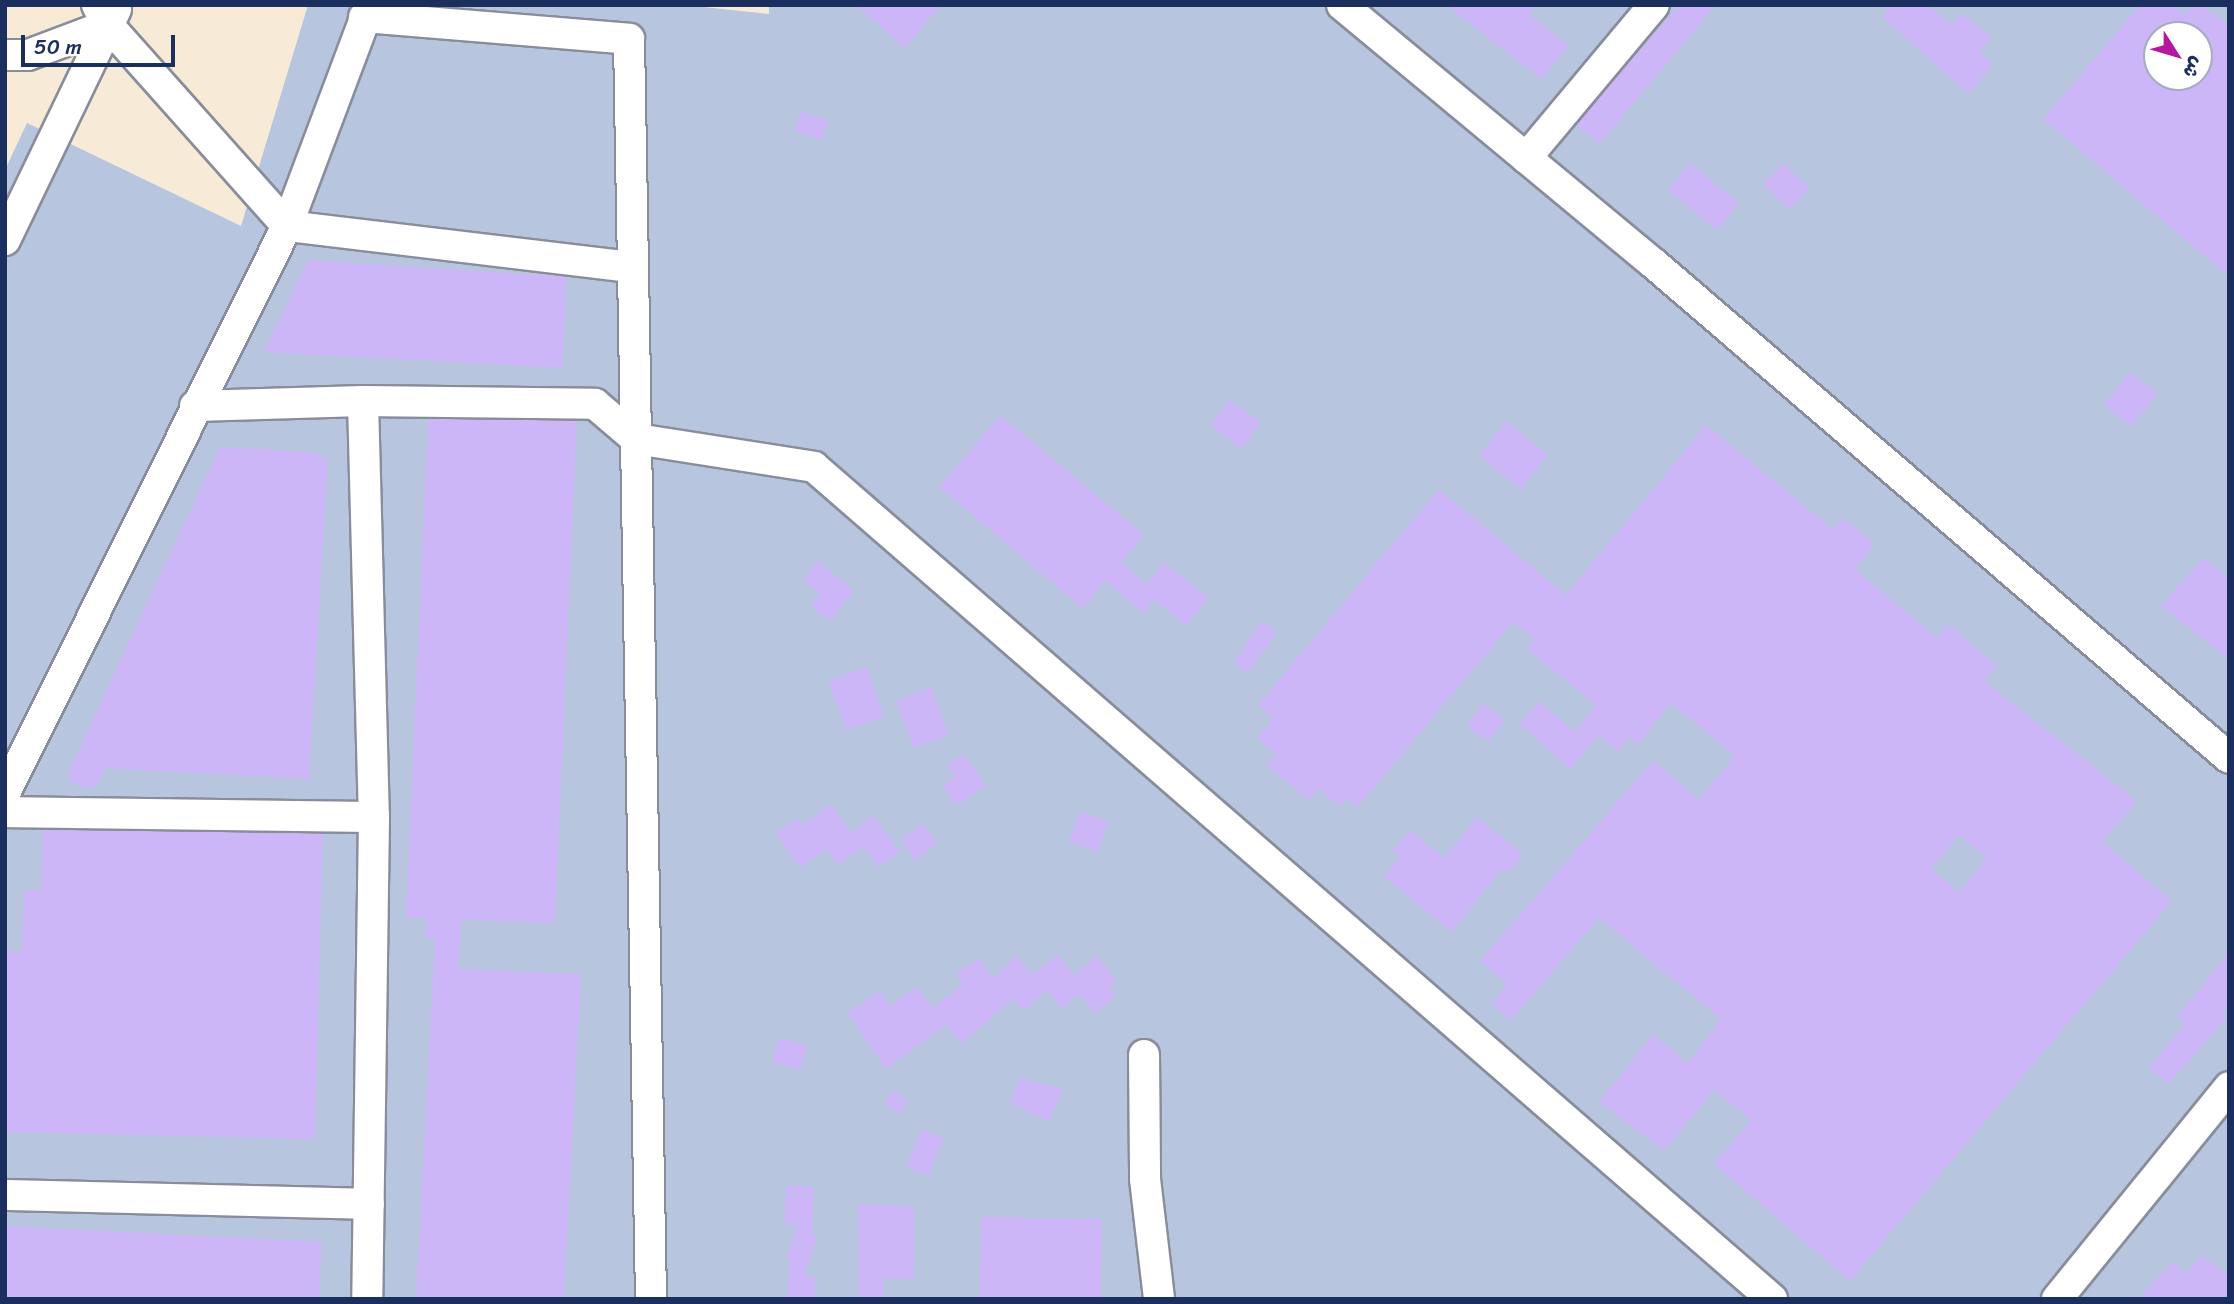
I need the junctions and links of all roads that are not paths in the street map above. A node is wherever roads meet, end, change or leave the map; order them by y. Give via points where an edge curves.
1 (1342, 5) edge
2 (1654, 5) edge
3 (367, 11) edge
4 (107, 12) edge
5 (5, 55) edge
6 (1526, 158) junction
7 (287, 226) junction
8 (5, 240) edge
9 (633, 267) junction
10 (363, 401) junction
11 (195, 406) junction
12 (636, 439) junction
13 (2229, 758) edge
14 (5, 793) edge
15 (5, 812) edge
16 (374, 817) junction
17 (1144, 1055) dead end
18 (2229, 1087) edge
19 (5, 1195) edge
20 (369, 1204) junction
21 (367, 1299) edge
22 (651, 1299) edge
23 (1159, 1299) edge
24 (1772, 1299) edge
25 (2057, 1299) edge

1 - 6 street
2 - 6 street
3 - 7 street
3 - 9 street via 629,39
4 - 5 street via 28,55
4 - 7 street
4 - 8 street
6 - 13 street
7 - 9 street
7 - 11 street
9 - 12 street
10 - 11 street
10 - 12 street via 595,404
10 - 16 street
11 - 14 street
12 - 22 street
12 - 24 street via 814,467
15 - 16 street
16 - 20 street
17 - 23 street via 1145,1179
18 - 25 street
19 - 20 street
20 - 21 street

